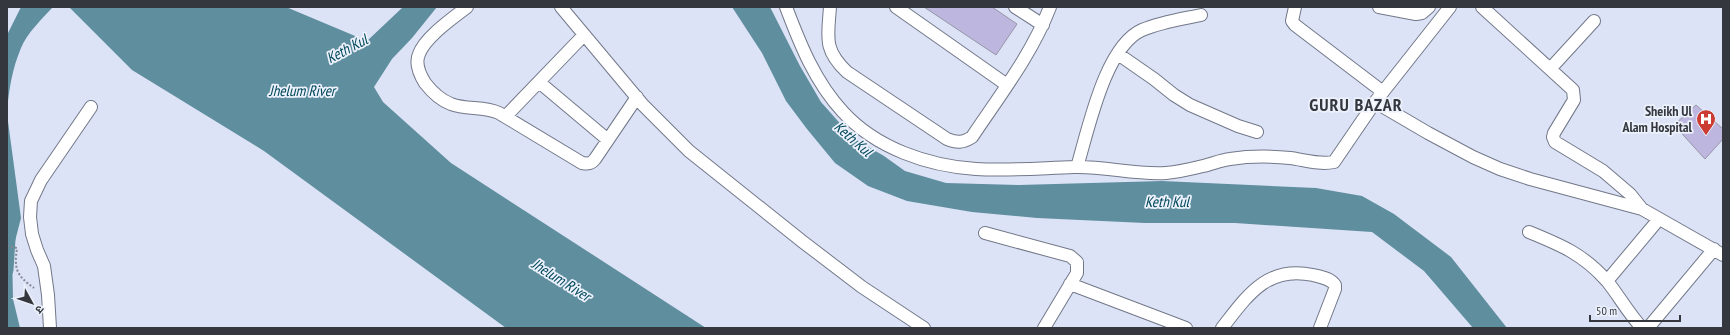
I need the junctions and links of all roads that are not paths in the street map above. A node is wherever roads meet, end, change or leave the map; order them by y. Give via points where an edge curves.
1 (467, 7) edge
2 (561, 7) edge
3 (786, 7) edge
4 (830, 7) edge
5 (896, 7) edge
6 (1015, 7) edge
7 (1050, 7) edge
8 (1295, 7) edge
9 (1379, 7) edge
10 (1429, 7) edge
11 (1450, 7) edge
12 (1485, 8) edge
13 (1201, 15) dead end
14 (1594, 20) dead end
15 (1043, 25) junction
16 (584, 35) junction
17 (1118, 54) junction
18 (1550, 69) junction
19 (539, 82) junction
20 (1007, 85) junction
21 (637, 97) junction
22 (1379, 97) junction
23 (90, 107) dead end
24 (506, 116) junction
25 (1257, 132) dead end
26 (608, 140) junction
27 (1077, 167) junction
28 (1642, 209) junction
29 (1659, 219) junction
30 (1529, 232) dead end
31 (986, 233) dead end
32 (1719, 252) edge
33 (1607, 281) junction
34 (1070, 284) junction
35 (50, 328) edge
36 (924, 328) edge
37 (1044, 328) edge
38 (1186, 328) edge
39 (1222, 328) edge
40 (1320, 328) edge
41 (1642, 328) edge
42 (1648, 328) edge

1 - 24 street via 424,45 417,62 419,71 432,92 450,104 492,110
2 - 16 street
3 - 27 street via 804,53 829,95 858,125 900,151 923,160 976,169
4 - 20 street via 828,43 837,63 947,139 956,142 972,137
5 - 20 street
6 - 15 street
7 - 15 street
8 - 22 street via 1292,22
9 - 10 street via 1416,14
11 - 22 street
12 - 18 street
13 - 17 street via 1142,30 1131,37
14 - 18 street
15 - 20 street
16 - 19 street
16 - 21 street
17 - 25 street via 1190,105
17 - 27 street via 1102,86
18 - 28 street via 1571,88 1574,95 1574,100 1554,133 1555,142 1603,171 1630,194
19 - 24 street
19 - 26 street
21 - 26 street
21 - 36 street via 689,151 732,187 862,287
22 - 27 street via 1334,162 1321,163 1260,156 1228,159 1165,173
22 - 28 street via 1446,143 1500,169
23 - 35 street via 41,180 31,201 32,234 44,266
24 - 26 street via 582,163 592,163
28 - 29 street
29 - 32 street
29 - 33 street
30 - 33 street via 1566,247 1582,257
31 - 34 street via 1070,256 1077,262 1078,267
32 - 42 street
33 - 41 street
34 - 37 street
34 - 38 street
39 - 40 street via 1260,284 1290,272 1302,272 1330,279 1335,285

